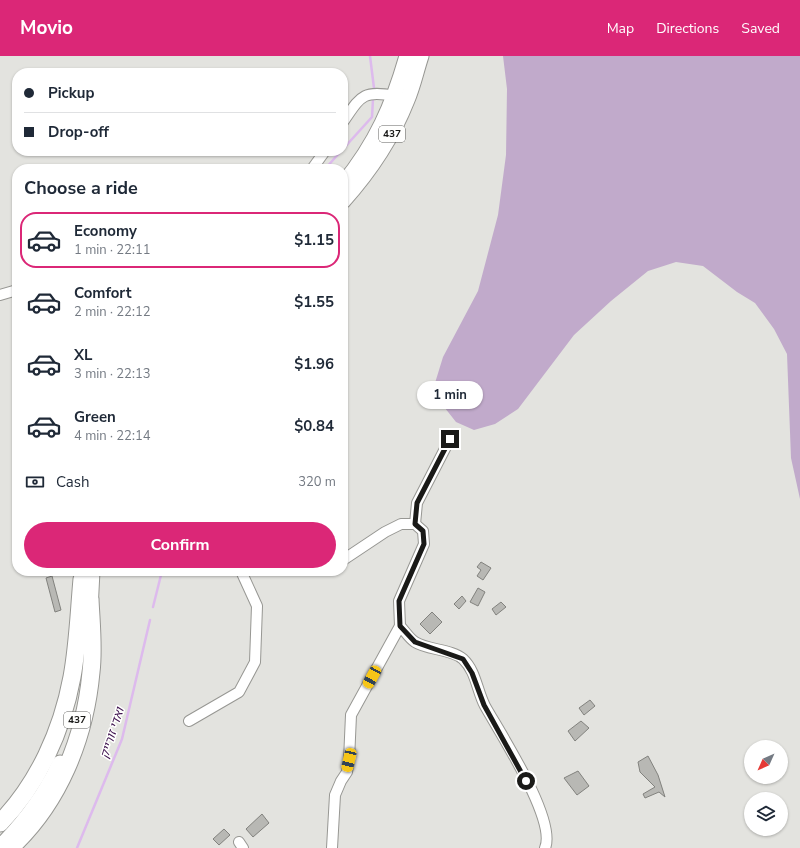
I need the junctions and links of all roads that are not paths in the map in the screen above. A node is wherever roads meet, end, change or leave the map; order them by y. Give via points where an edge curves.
1 (407, 56) edge
2 (421, 56) edge
3 (395, 96) junction
4 (348, 115) edge
5 (348, 177) edge
6 (348, 196) edge
7 (12, 291) edge
8 (0, 295) edge
9 (450, 439) dead end
10 (415, 524) junction
11 (348, 557) edge
12 (85, 576) edge
13 (85, 576) edge
14 (85, 576) edge
15 (244, 576) edge
16 (90, 599) junction
17 (400, 626) junction
18 (189, 721) dead end
19 (0, 823) edge
20 (0, 837) edge
21 (0, 846) edge
22 (10, 848) edge
23 (332, 848) edge
24 (545, 848) edge

1 - 3 main road, 437
2 - 6 main road, 437 via 408,99 389,140 363,179
3 - 4 street via 376,93 362,97
3 - 5 main road, 437 via 367,152
7 - 8 street
9 - 10 street via 417,503
10 - 11 street via 401,524
10 - 17 street via 423,531 424,544 399,601
12 - 16 main road, 437
13 - 19 highway via 72,676 61,720 39,770 13,810
14 - 20 main road, 437 via 83,648 70,717 43,781
15 - 18 street via 257,606 255,662 239,692
16 - 21 main road, 437 via 90,648 79,712 72,734 57,769 37,803 26,819
16 - 22 highway via 91,672 80,731 60,782 47,805
17 - 23 street via 351,715 347,772 340,781 335,795
17 - 24 street via 415,642 463,659 472,673 484,705 540,808 548,841

